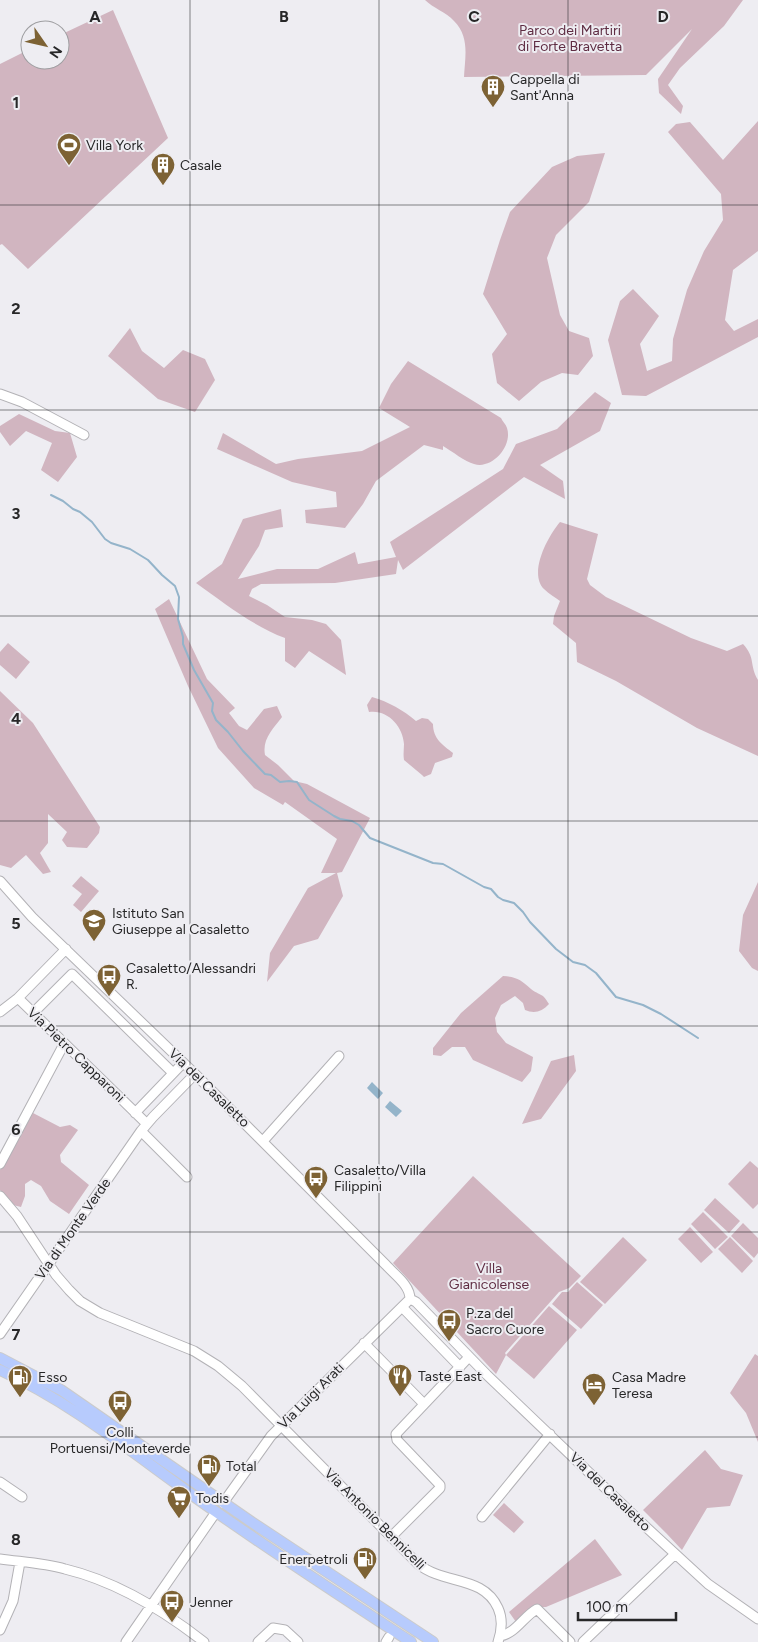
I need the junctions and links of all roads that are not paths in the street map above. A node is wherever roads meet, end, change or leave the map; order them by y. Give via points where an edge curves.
1 (0, 394) edge
2 (84, 434) dead end
3 (0, 881) edge
4 (66, 949) junction
5 (18, 998) junction
6 (0, 1012) edge
7 (33, 1013) junction
8 (64, 1044) junction
9 (339, 1056) dead end
10 (183, 1063) junction
11 (174, 1073) junction
12 (195, 1074) junction
13 (135, 1112) junction
14 (144, 1128) junction
15 (263, 1141) junction
16 (0, 1164) edge
17 (187, 1177) dead end
18 (0, 1196) edge
19 (49, 1264) junction
20 (410, 1299) junction
21 (402, 1307) junction
22 (0, 1334) edge
23 (364, 1343) junction
24 (470, 1357) junction
25 (0, 1358) edge
26 (460, 1367) junction
27 (0, 1370) edge
28 (424, 1404) junction
29 (97, 1422) junction
30 (281, 1426) junction
31 (550, 1434) junction
32 (0, 1482) edge
33 (201, 1488) junction
34 (22, 1497) dead end
35 (195, 1497) junction
36 (223, 1503) junction
37 (216, 1512) junction
38 (482, 1517) dead end
39 (391, 1537) junction
40 (673, 1556) dead end
41 (0, 1560) edge
42 (20, 1562) junction
43 (322, 1568) junction
44 (316, 1578) junction
45 (370, 1599) junction
46 (152, 1607) junction
47 (362, 1610) junction
48 (758, 1619) edge
49 (0, 1630) edge
50 (499, 1639) edge
51 (126, 1642) edge
52 (204, 1642) edge
53 (258, 1642) edge
54 (298, 1642) edge
55 (411, 1642) edge
56 (433, 1642) edge
57 (570, 1642) edge
58 (583, 1642) edge

1 - 2 street via 29,405
3 - 4 street, Via del Casaletto
4 - 5 street
4 - 10 street, Via del Casaletto
5 - 6 street
5 - 7 street, Via Pietro Capparoni
7 - 8 street, Via Pietro Capparoni
7 - 11 street via 72,974
8 - 13 street, Via Pietro Capparoni
8 - 16 street
9 - 15 street
10 - 11 street
10 - 12 street, Via del Casaletto
11 - 13 street
12 - 14 street, Via di Monte Verde
12 - 15 street, Via del Casaletto
13 - 14 street, Via Pietro Capparoni
14 - 17 street, Via Pietro Capparoni
14 - 19 street, Via di Monte Verde
15 - 20 street, Via del Casaletto via 403,1283
18 - 19 street, Via Antonio Bennicelli
19 - 22 street, Via di Monte Verde
19 - 30 street, Via Antonio Bennicelli via 69,1290 94,1310 184,1346 218,1366
20 - 21 street, Via Luigi Arati
20 - 24 street, Via del Casaletto
21 - 23 street, Via Luigi Arati
21 - 26 street
23 - 28 street
23 - 30 street, Via Luigi Arati
24 - 26 street
24 - 31 street, Via del Casaletto
25 - 29 main road via 61,1390
26 - 28 street
27 - 29 main road
28 - 39 street via 395,1436 440,1488
29 - 33 main road
29 - 35 main road
30 - 36 street, Via Luigi Arati via 266,1441
30 - 39 street, Via Antonio Bennicelli
31 - 38 street
31 - 48 street, Via del Casaletto via 692,1569
32 - 34 street
33 - 35 street
33 - 36 main road
35 - 37 main road
36 - 43 main road
37 - 44 main road
37 - 46 street
39 - 50 street, Via Antonio Bennicelli via 427,1571 475,1585 488,1593 500,1613
40 - 58 street
41 - 42 street
42 - 46 street via 80,1573 125,1591
42 - 49 street via 13,1601
43 - 44 street
43 - 45 main road
44 - 47 main road
45 - 47 street
45 - 56 main road
46 - 51 street
46 - 52 street
47 - 55 main road
50 - 57 street via 536,1609
53 - 54 street via 273,1628 285,1630

